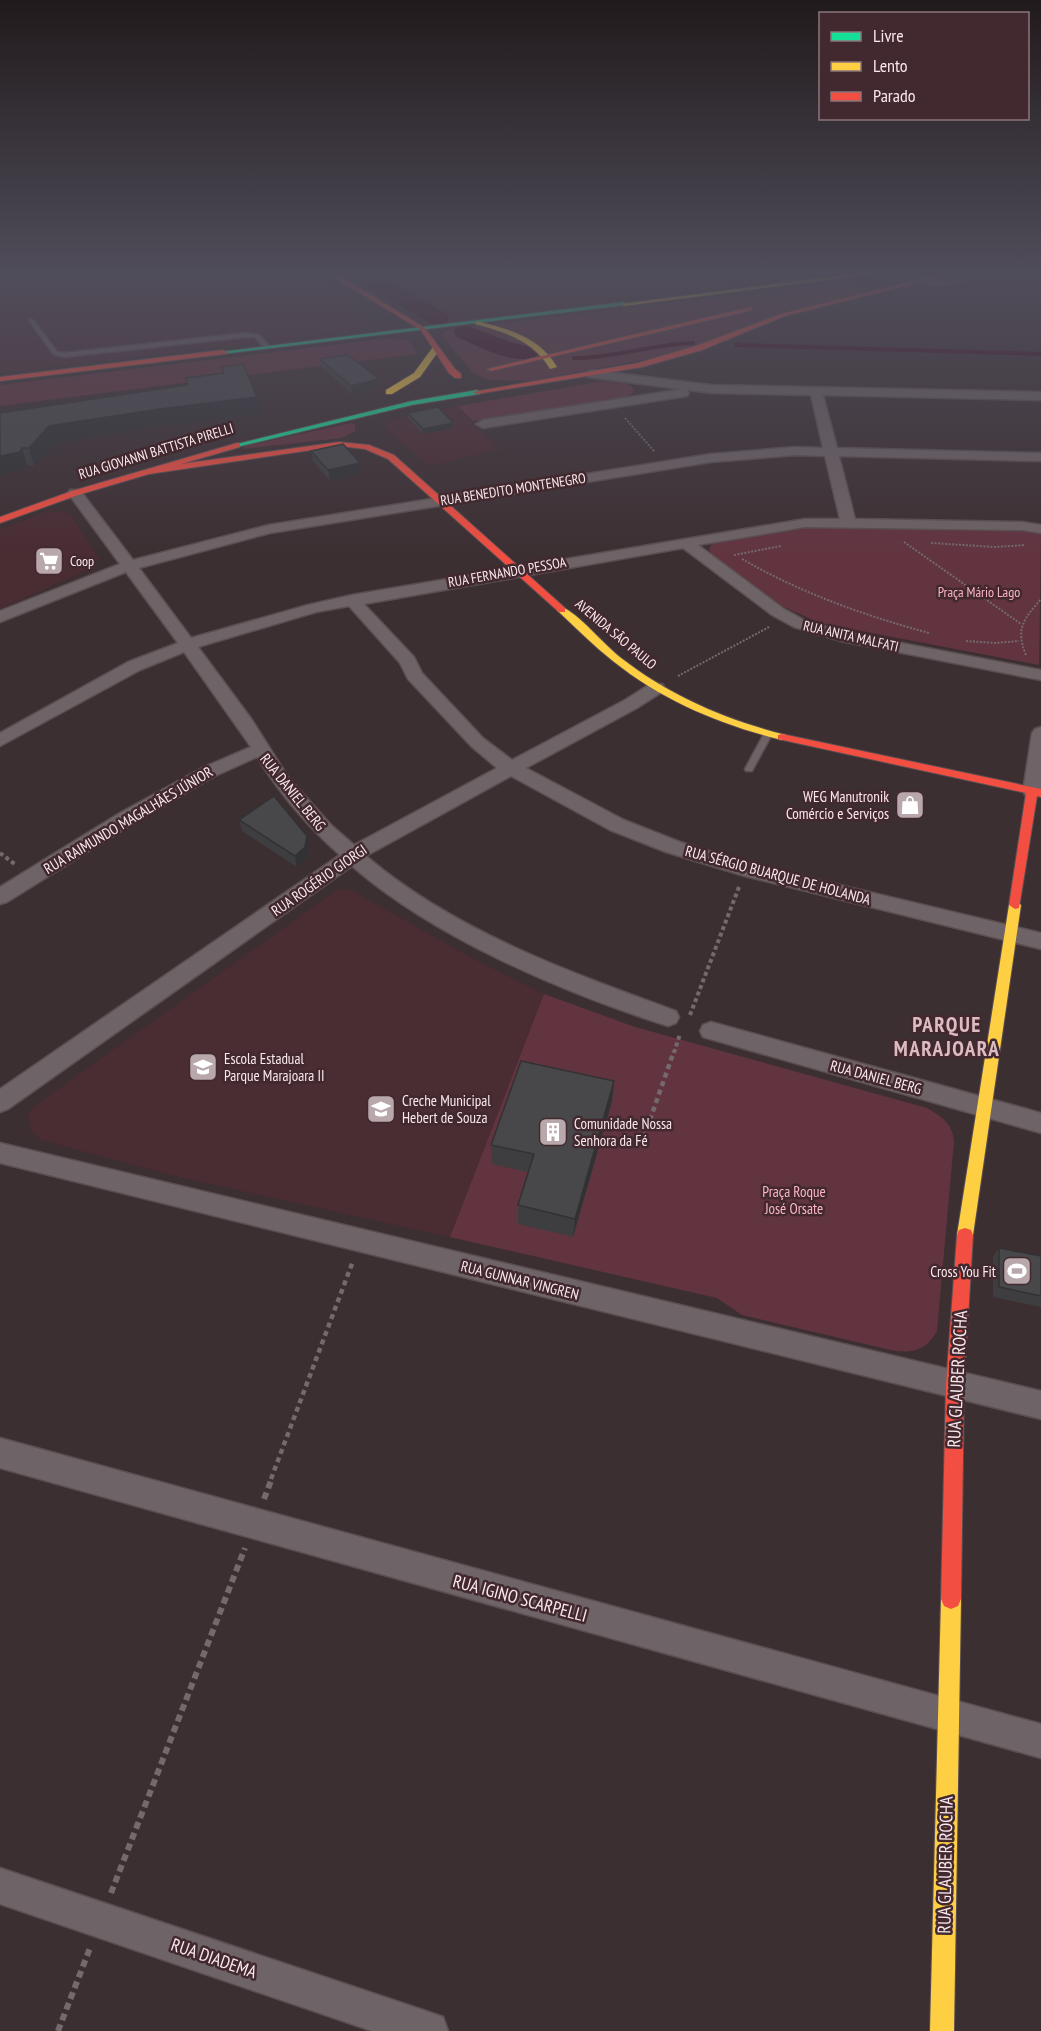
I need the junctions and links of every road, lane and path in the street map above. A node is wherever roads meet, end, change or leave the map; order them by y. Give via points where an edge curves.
1 (102, 367) edge
2 (426, 367) edge
3 (460, 367) edge
4 (502, 367) edge
5 (553, 367) edge
6 (630, 367) edge
7 (639, 367) edge
8 (470, 374) junction
9 (592, 374) junction
10 (0, 379) edge
11 (651, 381) junction
12 (531, 384) junction
13 (496, 389) junction
14 (711, 389) junction
15 (816, 391) junction
16 (1041, 396) edge
17 (613, 404) junction
18 (336, 407) dead end
19 (357, 415) junction
20 (273, 423) dead end
21 (483, 424) dead end
22 (370, 432) junction
23 (339, 444) junction
24 (220, 449) junction
25 (831, 452) junction
26 (391, 457) junction
27 (1041, 457) edge
28 (238, 458) junction
29 (666, 465) junction
30 (134, 474) junction
31 (75, 493) junction
32 (440, 501) junction
33 (0, 520) edge
34 (848, 522) junction
35 (1041, 529) edge
36 (912, 541) dead end
37 (923, 542) dead end
38 (1034, 545) dead end
39 (782, 546) dead end
40 (691, 547) junction
41 (735, 555) junction
42 (125, 561) junction
43 (518, 570) junction
44 (1041, 599) edge
45 (352, 600) junction
46 (0, 617) edge
47 (787, 618) junction
48 (1021, 624) junction
49 (932, 634) dead end
50 (964, 640) dead end
51 (1019, 641) junction
52 (186, 645) junction
53 (1021, 670) junction
54 (1041, 675) edge
55 (656, 688) junction
56 (1041, 733) edge
57 (768, 734) junction
58 (0, 740) edge
59 (260, 750) junction
60 (510, 768) junction
61 (749, 769) dead end
62 (1037, 792) edge
63 (353, 855) junction
64 (745, 869) junction
65 (0, 897) edge
66 (1012, 934) junction
67 (1041, 941) edge
68 (676, 1020) joint
69 (711, 1031) dead end
70 (680, 1033) dead end
71 (0, 1102) edge
72 (986, 1107) junction
73 (1041, 1123) edge
74 (644, 1137) dead end
75 (0, 1153) edge
76 (360, 1241) junction
77 (955, 1385) junction
78 (1041, 1405) edge
79 (0, 1453) edge
80 (255, 1525) junction
81 (948, 1716) junction
82 (1041, 1741) edge
83 (0, 1886) edge
84 (100, 1920) junction
85 (58, 2031) edge
86 (429, 2031) edge
87 (942, 2031) edge

1 - 10 main road
2 - 8 main road via 417,376 383,393
3 - 8 main road
4 - 8 main road
5 - 12 main road via 550,373
6 - 9 main road, RUA GIOVANNI BATTISTA PIRELLI
7 - 11 street via 640,374
8 - 13 main road via 469,382
9 - 11 street
9 - 12 main road, RUA GIOVANNI BATTISTA PIRELLI
11 - 14 street
12 - 13 main road, RUA GIOVANNI BATTISTA PIRELLI
13 - 19 main road, RUA GIOVANNI BATTISTA PIRELLI
14 - 15 street
14 - 17 street
15 - 16 street
15 - 25 street
17 - 21 street
17 - 29 path
18 - 19 main road
19 - 22 main road, AVENIDA SÃO PAULO
19 - 24 main road, RUA GIOVANNI BATTISTA PIRELLI
20 - 24 main road via 223,440
22 - 23 main road
22 - 26 main road, AVENIDA SÃO PAULO
23 - 26 main road, AVENIDA SÃO PAULO via 366,447
23 - 28 main road, AVENIDA SÃO PAULO
24 - 28 main road
24 - 30 main road, RUA GIOVANNI BATTISTA PIRELLI
25 - 27 street, RUA BENEDITO MONTENEGRO
25 - 29 street, RUA BENEDITO MONTENEGRO via 755,453
25 - 34 street
26 - 32 main road, AVENIDA SÃO PAULO
28 - 30 main road, AVENIDA SÃO PAULO
29 - 32 street, RUA BENEDITO MONTENEGRO
30 - 31 main road, RUA GIOVANNI BATTISTA PIRELLI
31 - 33 main road, RUA GIOVANNI BATTISTA PIRELLI
31 - 42 street, RUA DANIEL BERG
32 - 42 street, RUA BENEDITO MONTENEGRO via 269,529
32 - 43 main road, AVENIDA SÃO PAULO
34 - 35 street, RUA FERNANDO PESSOA
34 - 40 street, RUA FERNANDO PESSOA via 805,523
36 - 48 path via 900,539
37 - 38 path
39 - 41 path
40 - 41 path
40 - 43 street, RUA FERNANDO PESSOA
40 - 47 street, RUA ANITA MALFATI
41 - 49 path via 820,599
42 - 46 street, RUA BENEDITO MONTENEGRO
42 - 52 street, RUA DANIEL BERG
43 - 45 street, RUA FERNANDO PESSOA
43 - 55 main road, AVENIDA SÃO PAULO via 622,664
44 - 48 path
45 - 52 street, RUA FERNANDO PESSOA via 280,616
45 - 60 street, RUA SÉRGIO BUARQUE DE HOLANDA via 408,661 414,675 477,742
47 - 53 street, RUA ANITA MALFATI via 841,636
47 - 55 path
48 - 51 path
50 - 51 path
51 - 53 path via 1031,664
52 - 58 street, RUA FERNANDO PESSOA via 134,666
52 - 59 street, RUA DANIEL BERG via 246,724
53 - 54 street, RUA ANITA MALFATI
55 - 57 main road, AVENIDA SÃO PAULO via 696,709
55 - 60 street, RUA ROGÉRIO GIORGI
56 - 62 street, RUA GLAUBER ROCHA
57 - 61 lane
57 - 62 main road, AVENIDA SÃO PAULO
59 - 63 street, RUA DANIEL BERG via 319,827
59 - 65 street, RUA RAIMUNDO MAGALHÃES JÚNIOR via 229,760
60 - 63 street, RUA ROGÉRIO GIORGI
60 - 64 street, RUA SÉRGIO BUARQUE DE HOLANDA via 617,825
62 - 66 main road, RUA GLAUBER ROCHA
63 - 68 street, RUA DANIEL BERG via 396,889 458,929 572,982
63 - 71 street, RUA ROGÉRIO GIORGI
64 - 66 street, RUA SÉRGIO BUARQUE DE HOLANDA
64 - 68 path via 693,1011
66 - 67 street, RUA SÉRGIO BUARQUE DE HOLANDA
66 - 72 main road, RUA GLAUBER ROCHA
69 - 72 street, RUA DANIEL BERG
70 - 74 path
72 - 73 street, RUA DANIEL BERG
72 - 77 main road, RUA GLAUBER ROCHA via 964,1241
75 - 76 street, RUA GUNNAR VINGREN
76 - 77 street, RUA GUNNAR VINGREN
76 - 80 path
77 - 78 street, RUA GUNNAR VINGREN
77 - 81 main road, RUA GLAUBER ROCHA
79 - 80 street, RUA IGINO SCARPELLI
80 - 81 street, RUA IGINO SCARPELLI
80 - 84 path
81 - 82 street, RUA IGINO SCARPELLI
81 - 87 main road, RUA GLAUBER ROCHA
83 - 84 street, RUA DIADEMA
84 - 85 path
84 - 86 street, RUA DIADEMA

